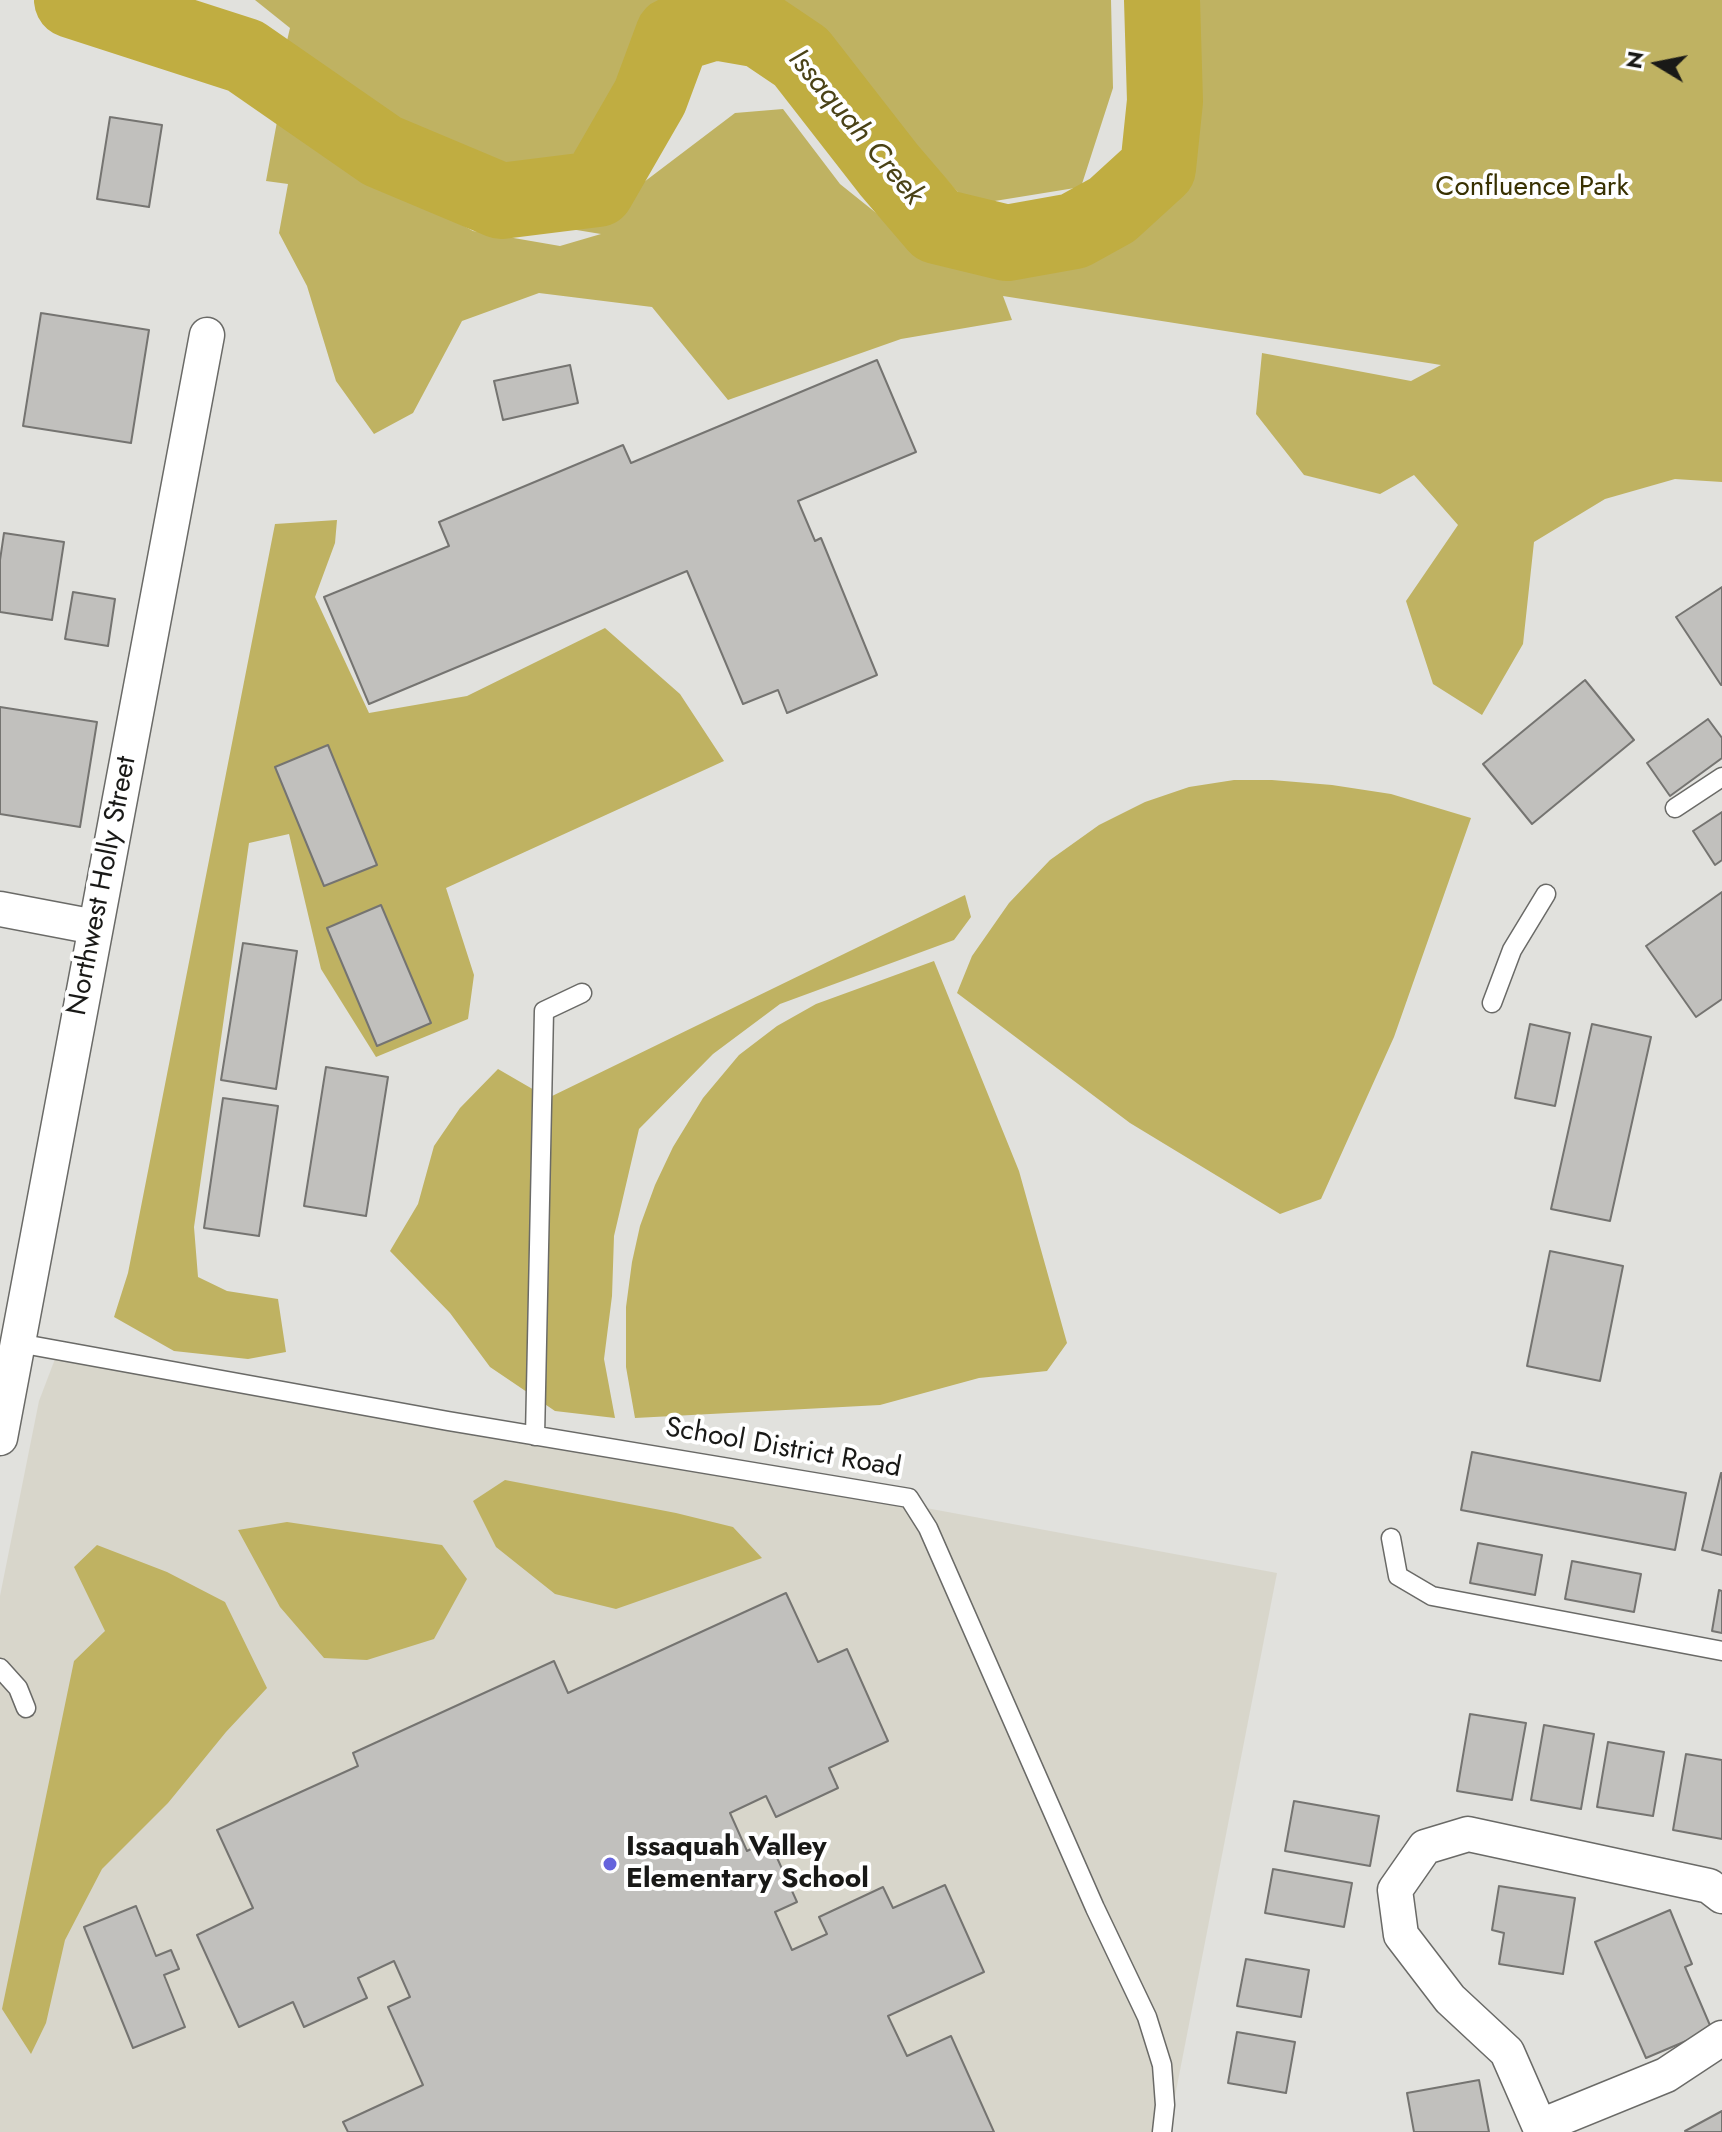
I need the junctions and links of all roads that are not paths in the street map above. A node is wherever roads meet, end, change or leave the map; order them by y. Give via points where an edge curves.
1 (207, 335) dead end
2 (1722, 777) edge
3 (1675, 808) dead end
4 (1546, 894) dead end
5 (0, 909) edge
6 (95, 927) junction
7 (582, 993) dead end
8 (1492, 1003) dead end
9 (9, 1341) edge
10 (535, 1436) junction
11 (0, 1438) edge
12 (1391, 1538) dead end
13 (1722, 1651) edge
14 (0, 1668) edge
15 (26, 1708) dead end
16 (1722, 1896) edge
17 (1722, 2038) edge
18 (1542, 2129) edge
19 (1162, 2132) edge

1 - 6 street, Northwest Holly Street
2 - 3 lane
4 - 8 lane via 1512,950
5 - 6 street
6 - 9 street, Northwest Holly Street
7 - 10 lane via 544,1011
9 - 10 lane, School District Road
9 - 11 street, Northwest Holly Street
10 - 19 lane, School District Road via 909,1498 928,1528 1147,2017 1162,2065
12 - 13 lane via 1398,1576 1432,1596
14 - 15 lane via 18,1688
16 - 18 street via 1709,1886 1468,1834 1425,1847 1395,1890 1401,1935 1450,1999 1507,2052
17 - 18 street via 1666,2075

